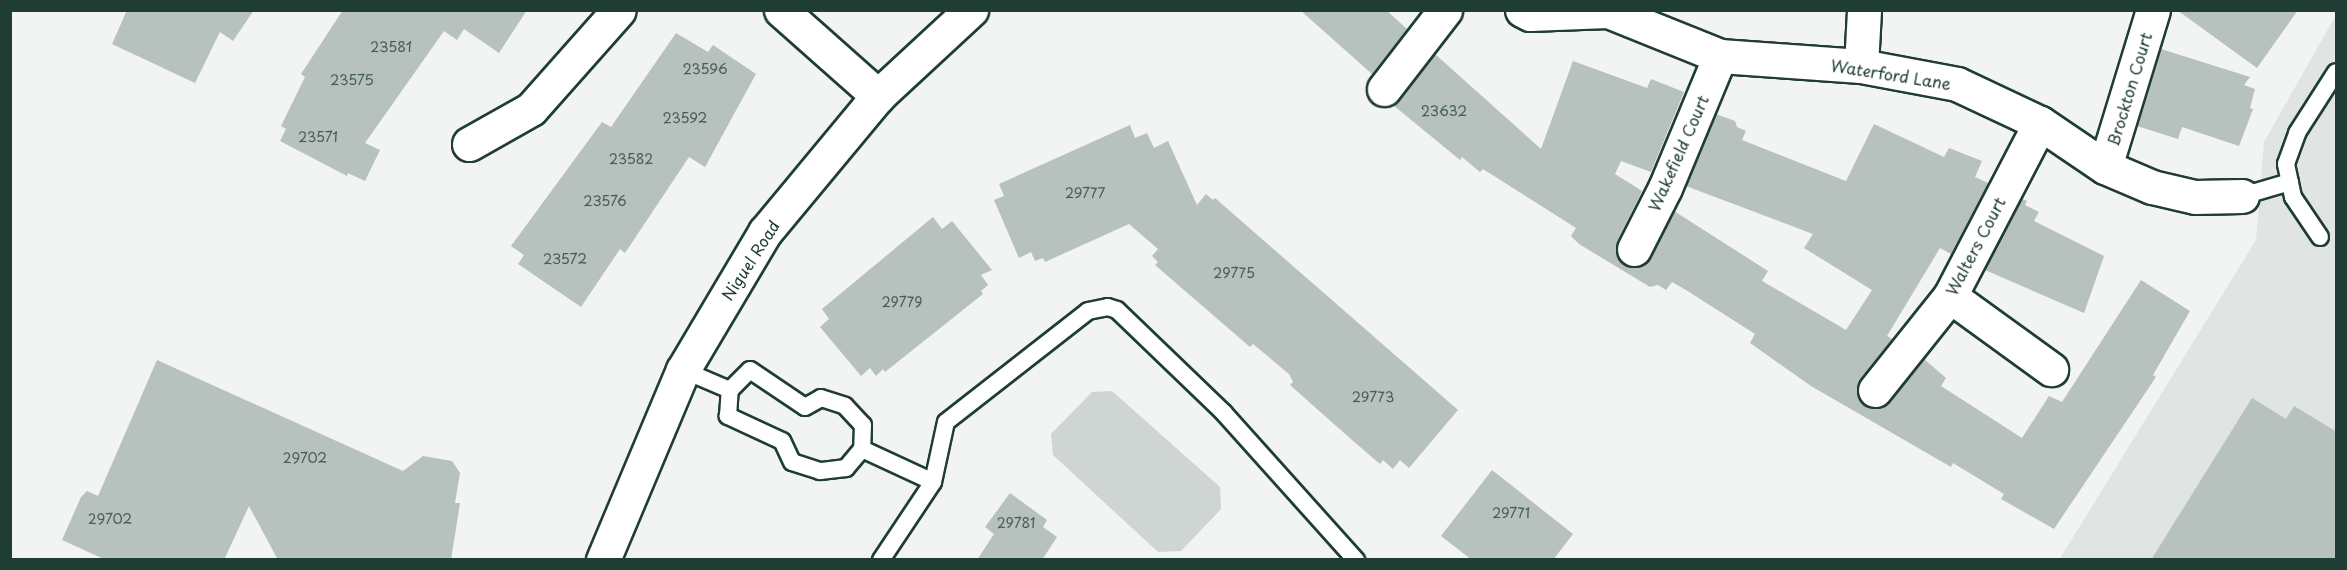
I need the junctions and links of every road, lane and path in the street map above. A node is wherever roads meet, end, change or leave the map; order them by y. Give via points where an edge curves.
1 (619, 10) edge
2 (781, 10) edge
3 (971, 10) edge
4 (1445, 10) edge
5 (1522, 10) edge
6 (1864, 10) edge
7 (2153, 10) edge
8 (1608, 11) edge
9 (1720, 56) junction
10 (1861, 66) junction
11 (2337, 72) edge
12 (1384, 89) dead end
13 (878, 96) junction
14 (2040, 123) junction
15 (469, 144) dead end
16 (2105, 167) junction
17 (2290, 182) junction
18 (2242, 196) joint
19 (2320, 237) dead end
20 (1634, 249) dead end
21 (1950, 296) junction
22 (2051, 369) dead end
23 (683, 370) junction
24 (730, 390) junction
25 (1875, 390) dead end
26 (862, 449) junction
27 (933, 482) junction
28 (603, 560) edge
29 (881, 560) edge
30 (1356, 560) edge

1 - 15 street via 531,109
2 - 13 street
3 - 13 street, Niguel Road
4 - 12 street
5 - 8 street, Waterford Lane via 1530,14
6 - 10 street
7 - 16 street, Brockton Court
8 - 9 street, Waterford Lane
9 - 10 street, Waterford Lane
9 - 20 street, Wakefield Court via 1665,188
10 - 14 street, Waterford Lane via 1957,84
11 - 17 lane via 2290,149 2286,164
13 - 23 street, Niguel Road via 765,232
14 - 16 street, Waterford Lane
14 - 21 street, Walters Court
16 - 18 street, Waterford Lane via 2152,187 2195,197
17 - 18 lane
17 - 19 lane via 2293,197
21 - 22 street
21 - 25 street, Walters Court
23 - 24 lane
23 - 28 street, Niguel Road
24 - 26 lane via 750,370 804,408 821,398 845,406 862,425
24 - 26 lane via 728,416 782,441 792,462 820,471 846,468
26 - 27 lane
27 - 29 lane
27 - 30 lane via 946,422 1088,311 1108,307 1117,310 1224,413

